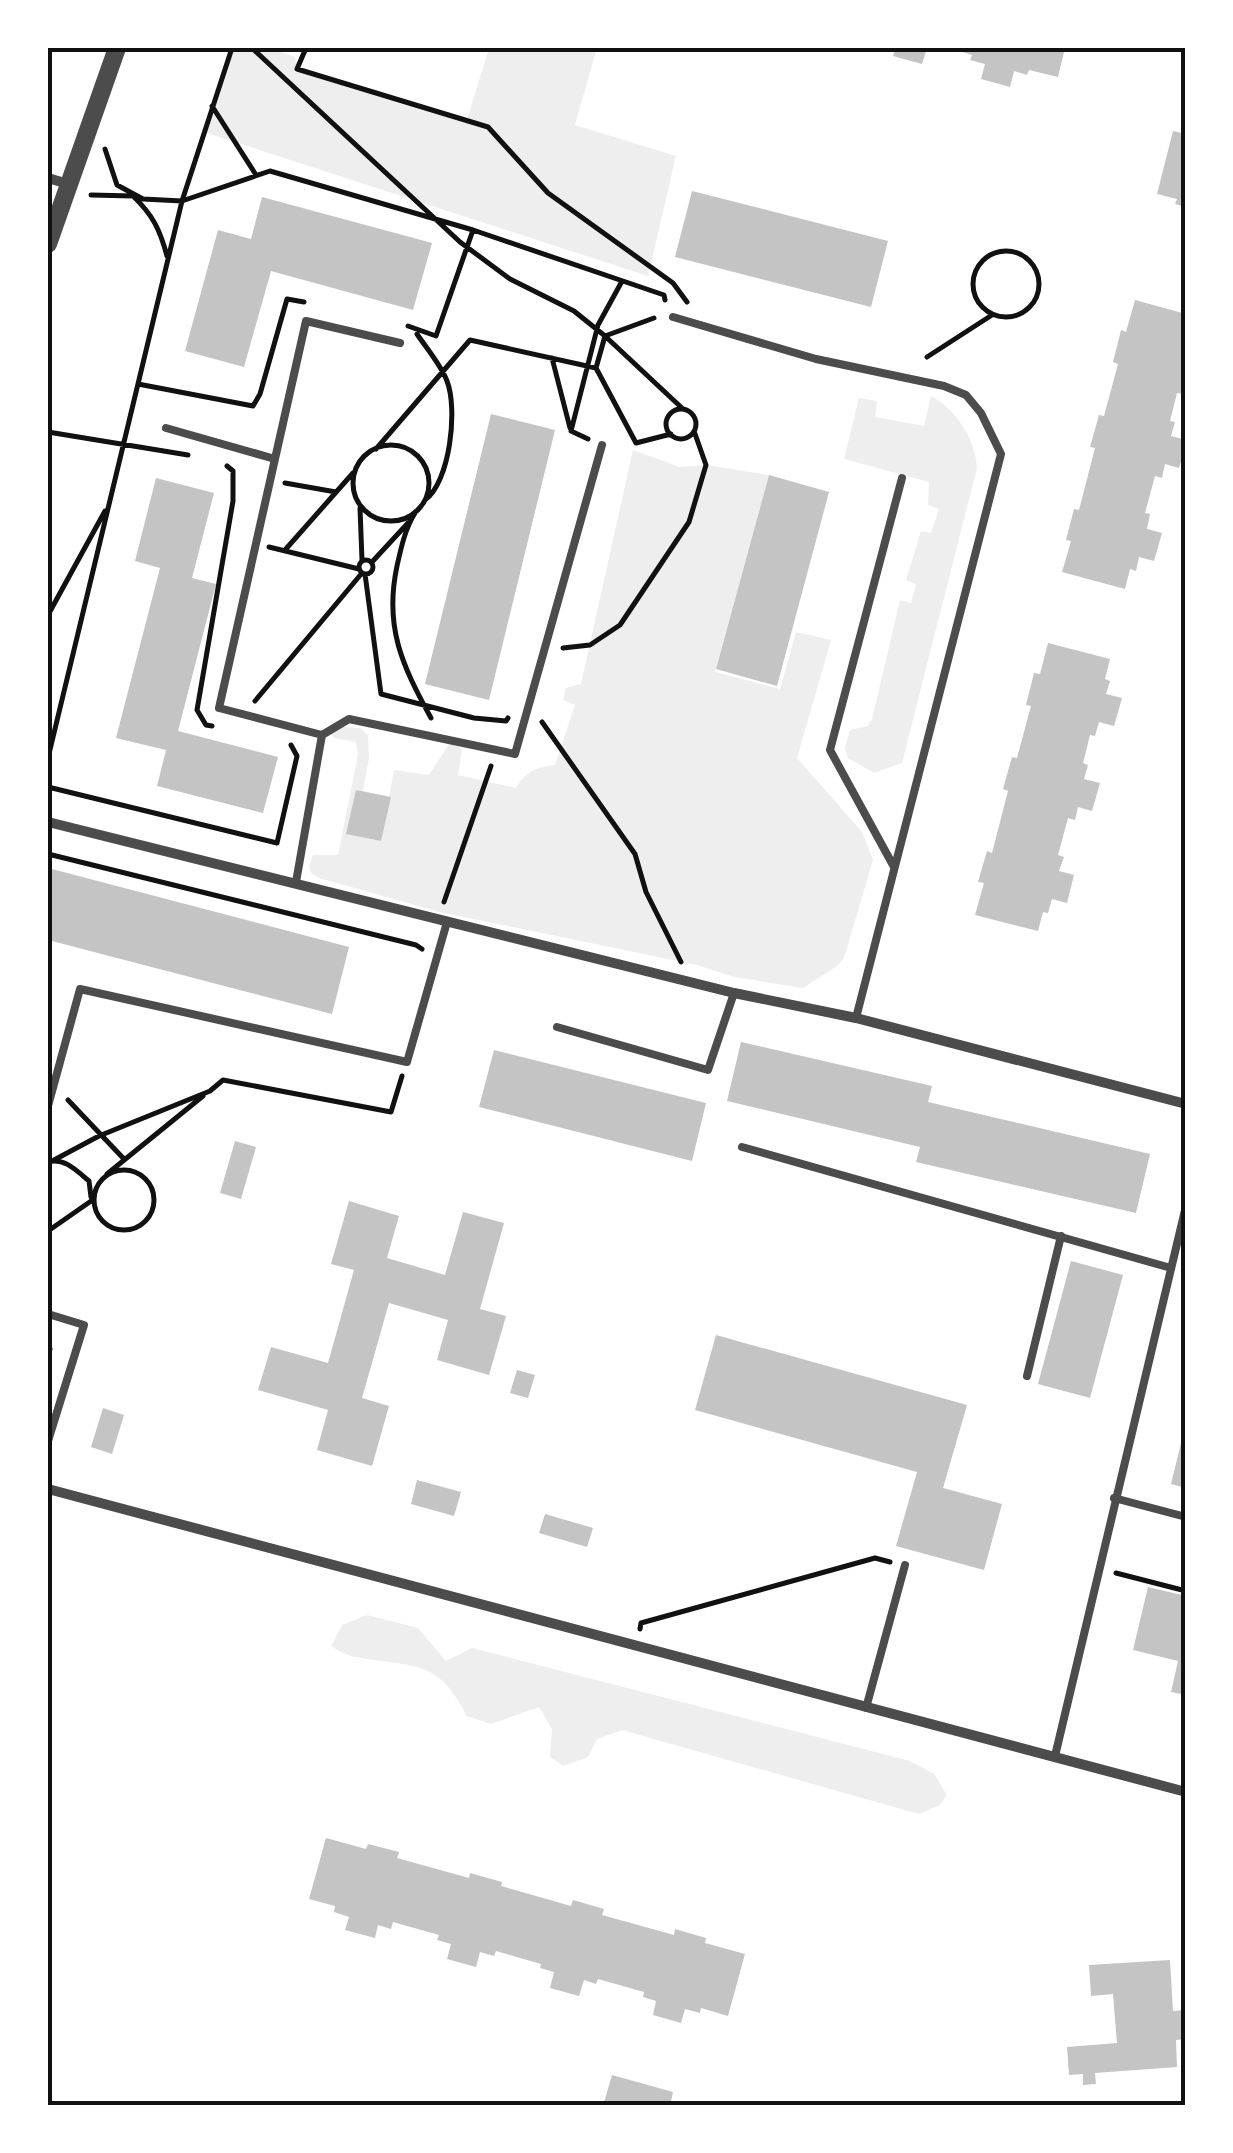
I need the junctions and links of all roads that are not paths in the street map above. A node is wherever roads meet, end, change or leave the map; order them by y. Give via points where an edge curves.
1 (117, 48) edge
2 (48, 178) edge
3 (73, 191) junction
4 (48, 244) edge
5 (673, 317) dead end
6 (400, 343) dead end
7 (166, 428) dead end
8 (602, 445) road end
9 (276, 459) junction
10 (902, 478) dead end
11 (322, 736) junction
12 (48, 822) edge
13 (894, 868) junction
14 (296, 882) junction
15 (442, 921) junction
16 (734, 993) junction
17 (856, 1018) junction
18 (557, 1028) dead end
19 (1186, 1104) edge
20 (48, 1106) edge
21 (742, 1148) dead end
22 (1186, 1206) edge
23 (1061, 1236) junction
24 (1171, 1268) junction
25 (48, 1314) edge
26 (1028, 1376) dead end
27 (48, 1441) edge
28 (48, 1489) edge
29 (1114, 1498) junction
30 (1186, 1517) edge
31 (906, 1565) road end
32 (866, 1708) junction
33 (1055, 1756) junction
34 (1186, 1792) edge

1 - 3 street
2 - 3 street
3 - 4 street
5 - 13 lane via 955,390 981,413 1001,454
6 - 9 lane via 306,321
7 - 9 lane
8 - 11 lane via 515,754 349,719
9 - 11 lane via 220,708
10 - 13 lane via 830,750
11 - 14 lane
12 - 14 street
13 - 17 lane
14 - 15 street
15 - 16 street
15 - 20 lane via 407,1062 80,988
16 - 17 street
16 - 18 lane via 708,1070
17 - 19 street
21 - 23 lane
22 - 24 lane
23 - 24 lane
23 - 26 lane
24 - 29 lane
25 - 27 lane via 84,1325
28 - 32 street
29 - 30 lane
29 - 33 lane
31 - 32 lane
32 - 33 street
33 - 34 street

